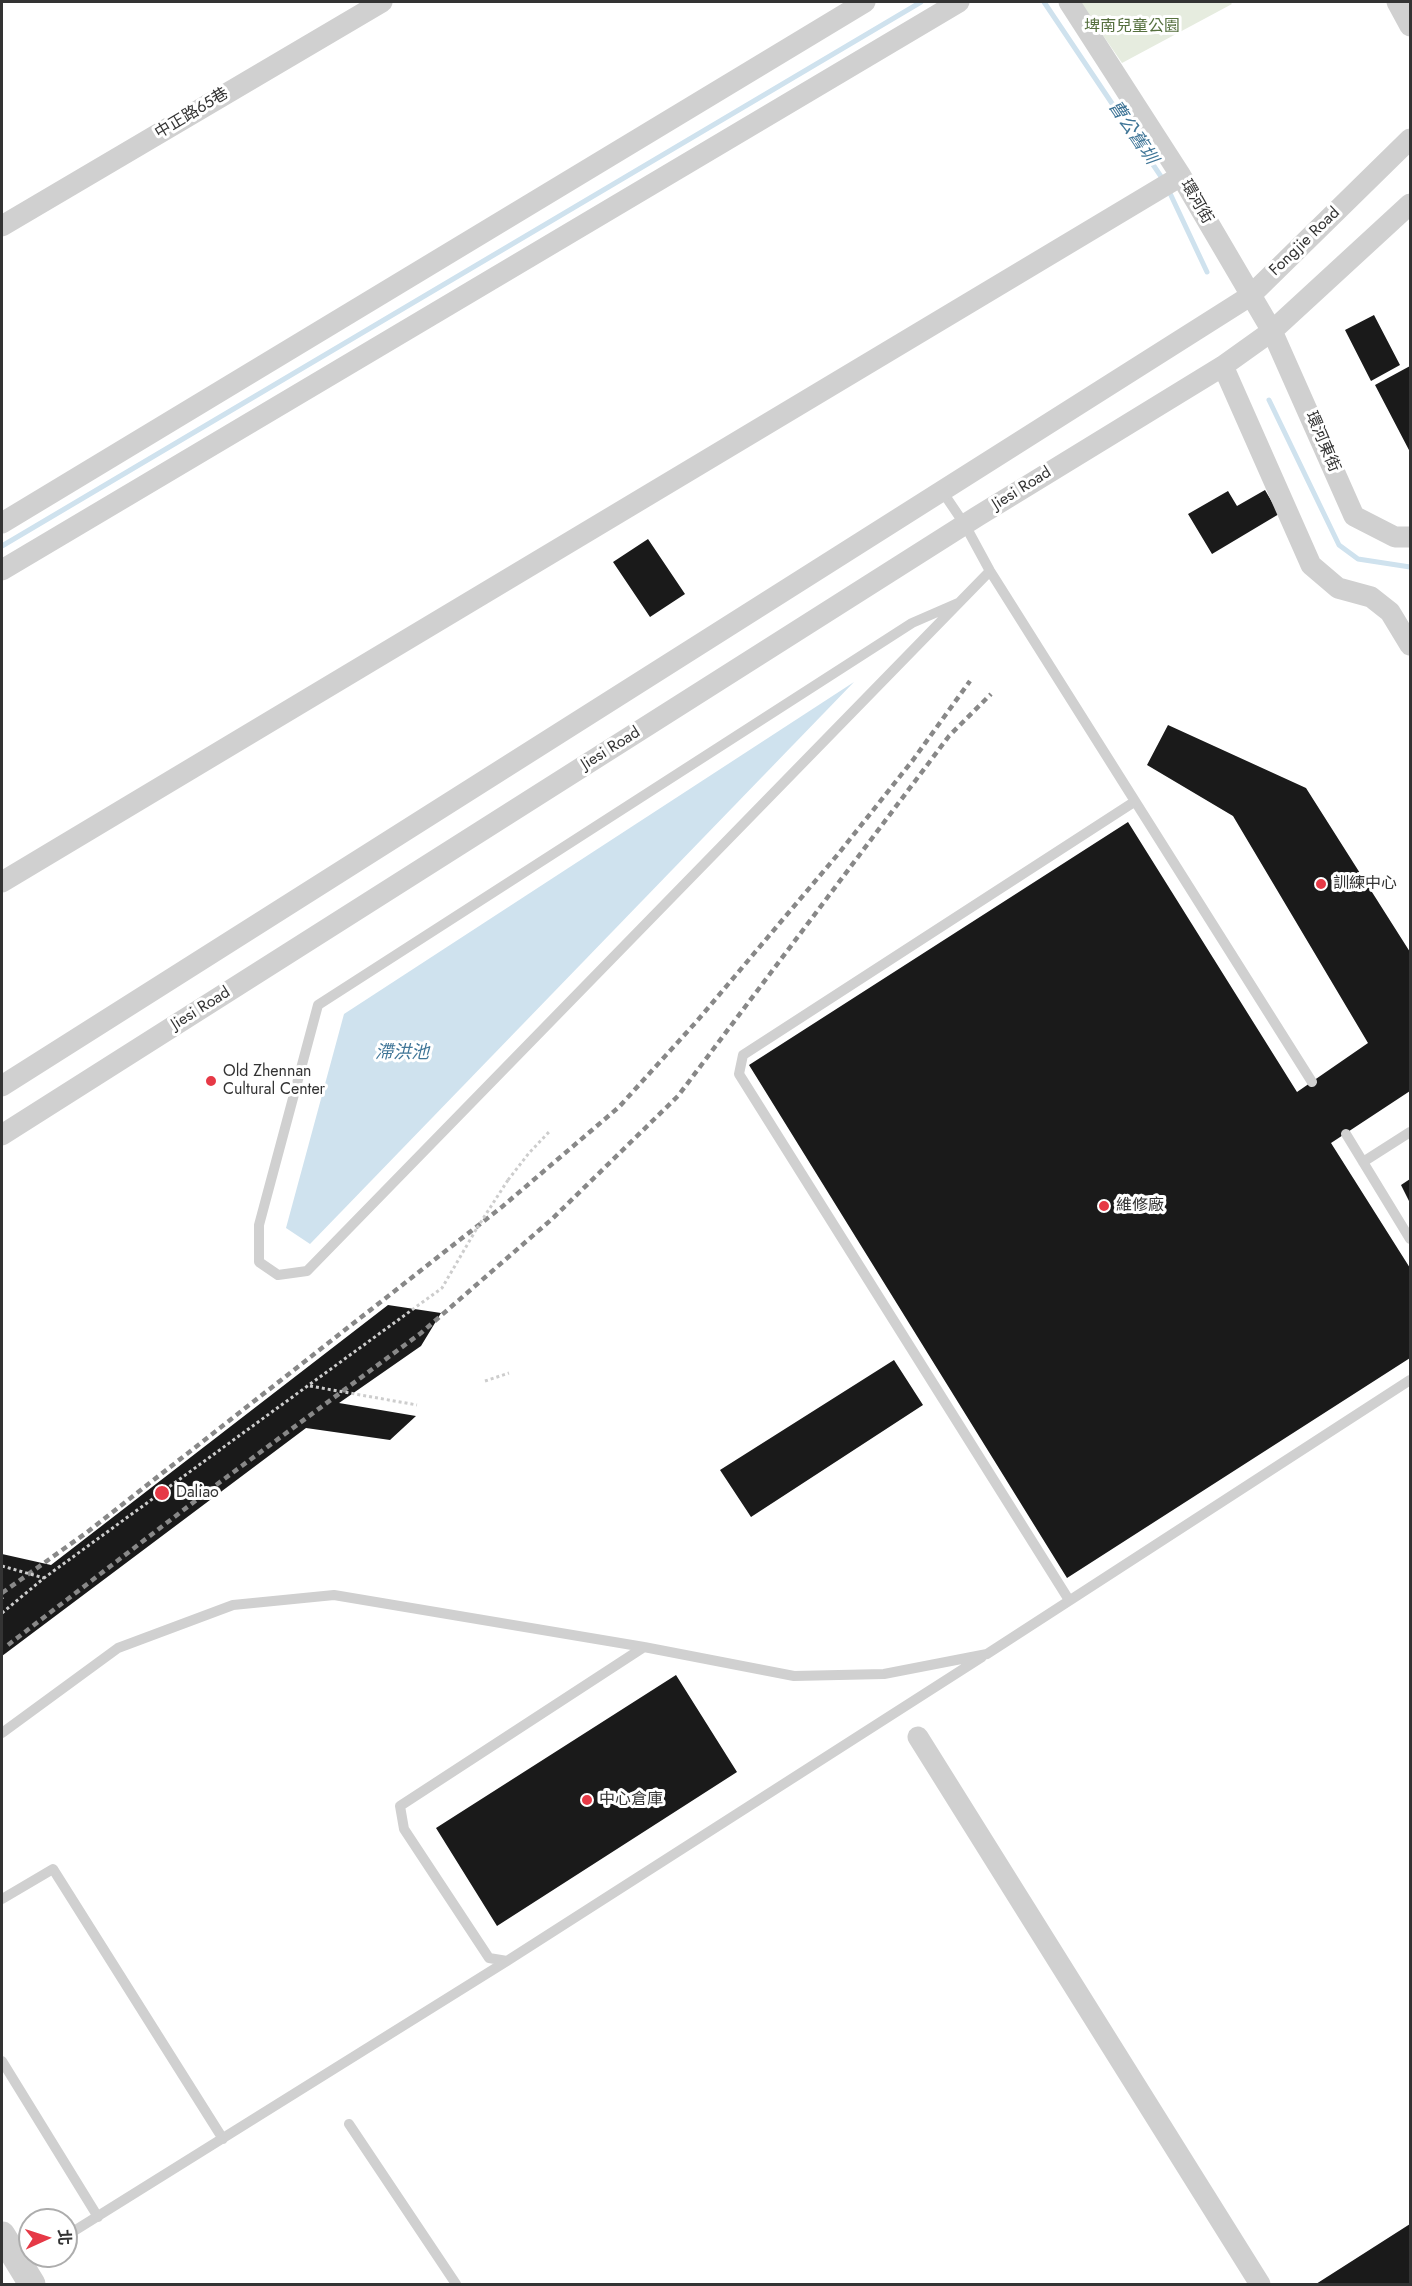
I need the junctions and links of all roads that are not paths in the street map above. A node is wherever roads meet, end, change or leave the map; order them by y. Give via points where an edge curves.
1 (382, 2) edge
2 (866, 2) edge
3 (959, 2) edge
4 (1069, 2) edge
5 (1397, 2) edge
6 (1410, 26) edge
7 (1410, 140) edge
8 (1171, 181) junction
9 (1410, 204) edge
10 (2, 226) edge
11 (1262, 314) junction
12 (1223, 366) junction
13 (942, 491) junction
14 (2, 523) edge
15 (965, 525) junction
16 (1410, 537) edge
17 (2, 570) edge
18 (990, 572) junction
19 (958, 603) junction
20 (1410, 645) edge
21 (1134, 802) junction
22 (2, 882) edge
23 (1312, 1082) dead end
24 (2, 1086) edge
25 (1410, 1132) edge
26 (2, 1134) edge
27 (1346, 1134) dead end
28 (1363, 1162) junction
29 (1410, 1239) edge
30 (1410, 1380) edge
31 (1069, 1600) junction
32 (644, 1647) junction
33 (987, 1654) junction
34 (2, 1733) edge
35 (918, 1737) dead end
36 (2, 1899) edge
37 (507, 1961) junction
38 (2, 2061) edge
39 (349, 2124) dead end
40 (222, 2139) junction
41 (98, 2217) junction
42 (78, 2229) edge
43 (2, 2235) edge
44 (18, 2255) edge
45 (456, 2284) edge
46 (1260, 2284) edge

1 - 10 street, 中正路65巷
2 - 14 street
3 - 17 street
4 - 8 street, 環河街
5 - 6 street
7 - 11 street, Fongjie Road
8 - 11 street, 環河街
8 - 22 street
9 - 11 street, Fongjie Road
11 - 12 street, Fongjie Road
11 - 13 street, Fongjie Road via 1191,334
11 - 16 street, 環河東街 via 1354,516 1395,537
12 - 15 street, Jiesi Road
12 - 20 street via 1311,565 1338,588 1371,597 1390,612
13 - 15 lane
13 - 24 street
15 - 18 lane
15 - 26 street, Jiesi Road
18 - 19 lane
18 - 21 lane
19 - 19 lane via 912,623 318,1005 259,1225 259,1262 278,1275 307,1271
21 - 23 lane
21 - 31 lane via 743,1055 739,1074
25 - 28 lane
27 - 28 lane
28 - 29 lane
30 - 31 lane
31 - 33 lane
32 - 33 lane via 794,1676 884,1674
32 - 34 lane via 334,1595 232,1605 118,1648
32 - 37 lane via 400,1806 404,1829 489,1958
33 - 37 lane
35 - 46 street
36 - 40 lane via 53,1869
37 - 40 lane
38 - 41 lane
39 - 45 lane
40 - 41 lane
41 - 42 lane
43 - 44 street

